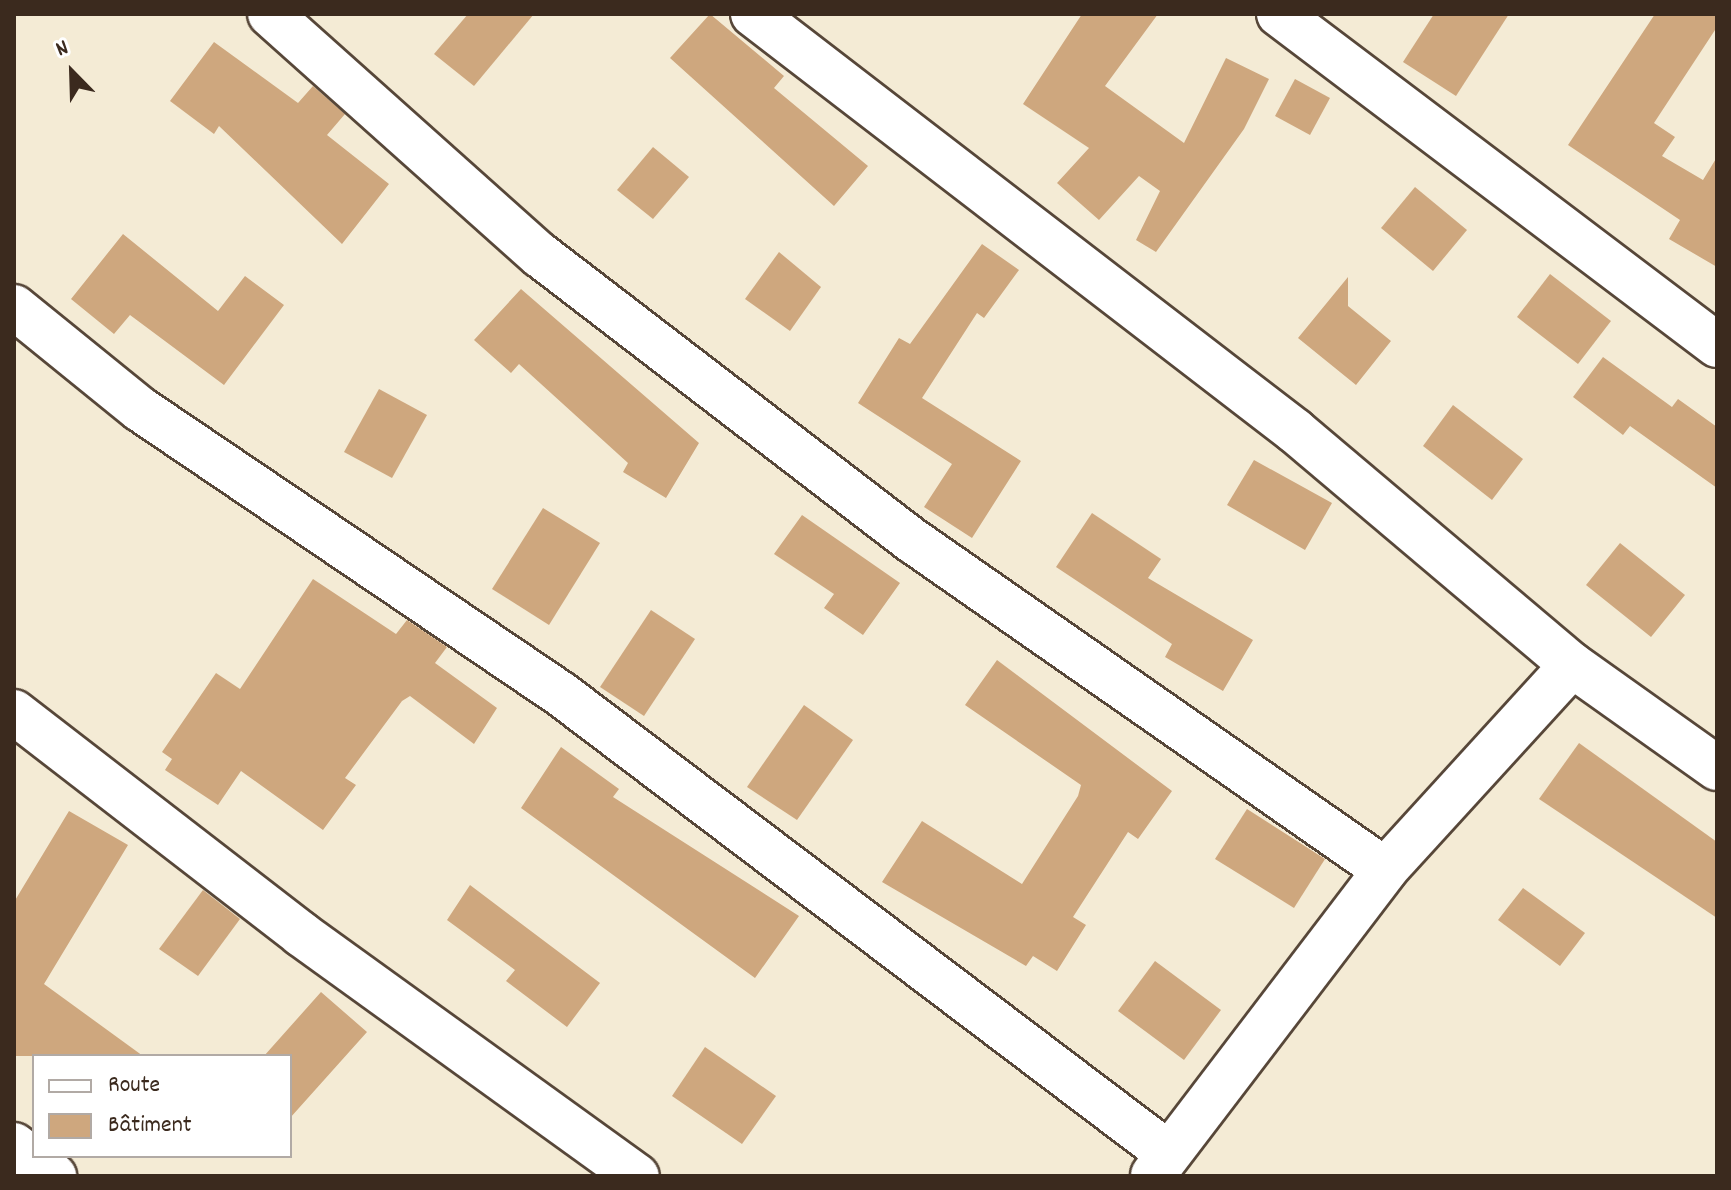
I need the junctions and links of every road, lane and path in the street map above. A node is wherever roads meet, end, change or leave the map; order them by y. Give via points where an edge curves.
1 (270, 14) edge
2 (753, 14) edge
3 (1279, 14) edge
4 (14, 307) edge
5 (1717, 345) edge
6 (1572, 665) junction
7 (14, 712) edge
8 (1717, 768) edge
9 (1385, 870) junction
10 (14, 1145) edge
11 (1159, 1163) edge
12 (54, 1176) edge
13 (637, 1176) edge

1 - 9 street via 590,294 913,541
2 - 6 street via 1295,431
3 - 5 street
4 - 11 street via 140,409 561,694
6 - 8 street
6 - 9 street
7 - 13 street via 301,934
9 - 11 street
10 - 12 street

